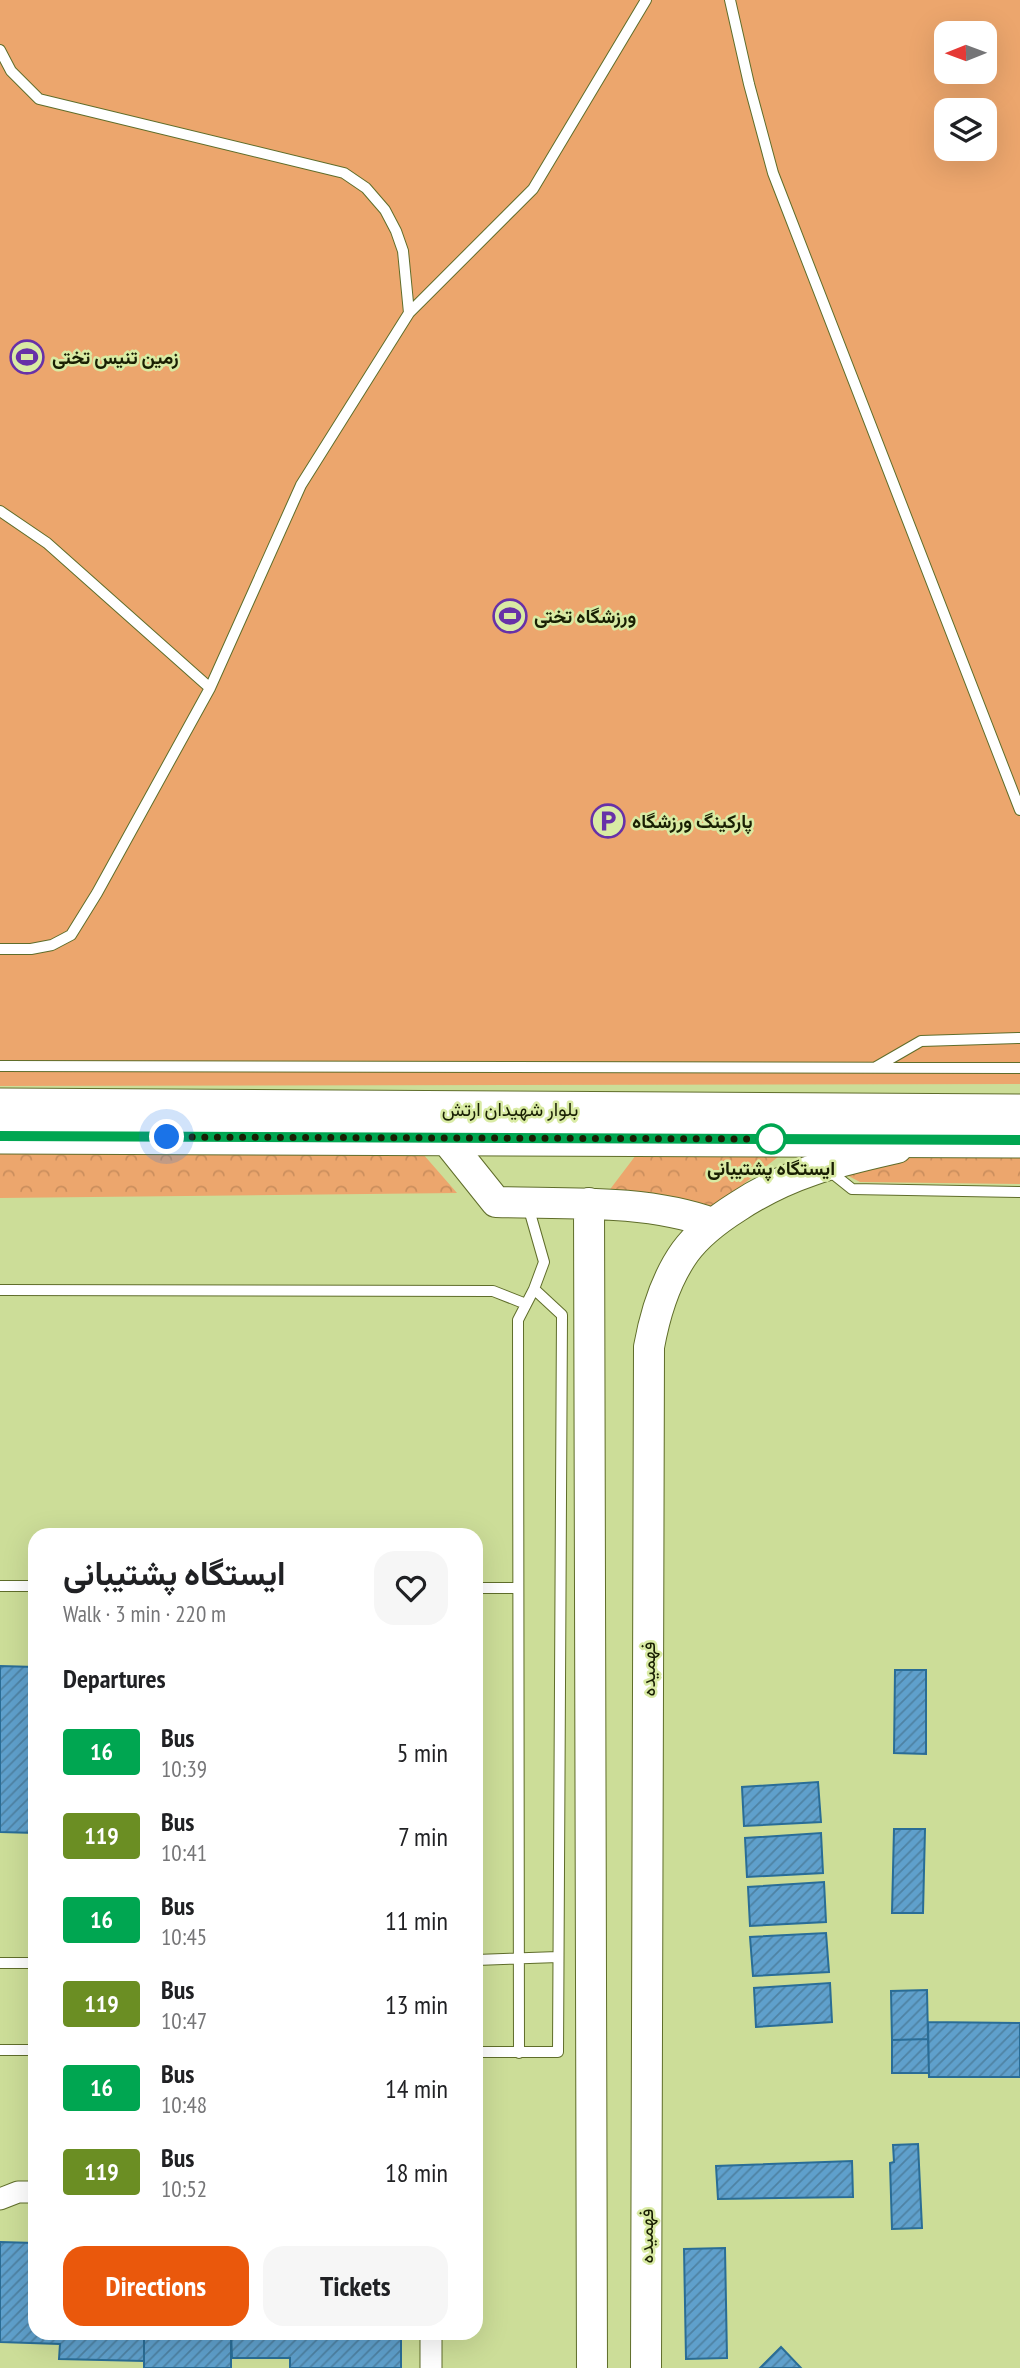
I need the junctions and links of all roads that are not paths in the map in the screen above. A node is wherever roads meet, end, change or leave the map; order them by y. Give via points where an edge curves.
1 (646, 0) edge
2 (730, 0) edge
3 (0, 50) edge
4 (410, 313) junction
5 (0, 512) edge
6 (210, 688) junction
7 (1020, 810) edge
8 (0, 949) edge
9 (1020, 1038) edge
10 (0, 1066) edge
11 (875, 1068) junction
12 (1020, 1068) edge
13 (0, 1106) edge
14 (1020, 1112) edge
15 (0, 1136) edge
16 (444, 1137) junction
17 (930, 1139) junction
18 (1020, 1140) edge
19 (822, 1165) junction
20 (1020, 1192) edge
21 (527, 1203) junction
22 (589, 1203) junction
23 (712, 1223) junction
24 (534, 1289) junction
25 (0, 1290) edge
26 (526, 1304) junction
27 (0, 1586) edge
28 (28, 1587) edge
29 (483, 1588) edge
30 (519, 1588) junction
31 (558, 1957) junction
32 (483, 1960) edge
33 (519, 1960) junction
34 (0, 1963) edge
35 (28, 1963) edge
36 (0, 2050) edge
37 (28, 2050) edge
38 (483, 2052) edge
39 (519, 2053) junction
40 (28, 2192) edge
41 (0, 2199) edge
42 (431, 2340) edge
43 (432, 2368) edge
44 (592, 2368) edge
45 (646, 2368) edge

1 - 4 lane via 533,189
2 - 7 lane via 773,173
3 - 4 lane via 11,71 39,99 344,173 366,188 396,231 403,251
4 - 6 lane via 301,485
5 - 6 lane via 47,543
6 - 8 lane via 71,935 52,945
9 - 11 lane via 921,1041
10 - 11 lane
11 - 12 lane
13 - 14 main road, بلوار شهیدان ارتش
15 - 16 main road, بلوار شهیدان ارتش
16 - 17 main road, بلوار شهیدان ارتش
16 - 21 main road via 496,1202
17 - 18 main road, بلوار شهیدان ارتش
17 - 19 main road, فهمیده
19 - 20 lane via 852,1189
19 - 23 main road, فهمیده via 767,1187
21 - 22 main road
21 - 24 lane via 544,1262
22 - 23 main road via 688,1215
22 - 44 main road
23 - 45 main road, فهمیده via 685,1252 668,1285 649,1347
24 - 26 lane
24 - 31 lane via 562,1315
25 - 26 lane via 494,1292
26 - 30 lane via 518,1320
27 - 28 lane
29 - 30 lane
30 - 33 lane
31 - 33 lane
31 - 39 lane via 558,2052
32 - 33 lane
33 - 39 lane
34 - 35 lane
36 - 37 lane
38 - 39 lane
40 - 41 street
42 - 43 street

